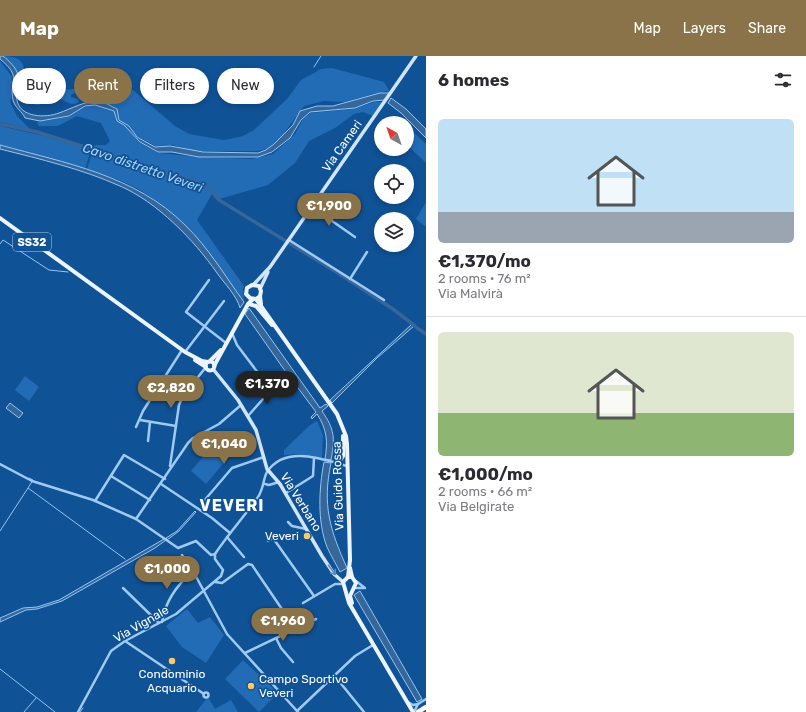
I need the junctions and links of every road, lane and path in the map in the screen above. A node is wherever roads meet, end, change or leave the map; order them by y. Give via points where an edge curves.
1 (416, 56) edge
2 (312, 206) junction
3 (0, 218) edge
4 (355, 237) dead end
5 (287, 241) junction
6 (367, 252) dead end
7 (270, 267) junction
8 (350, 278) junction
9 (209, 280) dead end
10 (254, 284) junction
11 (260, 289) junction
12 (254, 298) junction
13 (384, 300) dead end
14 (224, 301) dead end
15 (248, 304) junction
16 (204, 326) junction
17 (276, 328) junction
18 (232, 333) junction
19 (226, 343) junction
20 (237, 345) junction
21 (184, 351) junction
22 (208, 363) junction
23 (214, 367) junction
24 (282, 386) dead end
25 (271, 390) junction
26 (241, 405) junction
27 (248, 416) junction
28 (140, 420) junction
29 (150, 422) junction
30 (176, 426) junction
31 (136, 427) dead end
32 (343, 429) junction
33 (148, 441) dead end
34 (264, 457) junction
35 (314, 458) junction
36 (0, 464) edge
37 (338, 464) junction
38 (348, 466) junction
39 (170, 467) junction
40 (268, 470) junction
41 (111, 476) junction
42 (164, 479) junction
43 (279, 482) junction
44 (161, 484) junction
45 (265, 484) junction
46 (286, 493) junction
47 (150, 500) junction
48 (95, 501) junction
49 (202, 502) dead end
50 (136, 519) junction
51 (288, 522) dead end
52 (306, 529) junction
53 (230, 533) junction
54 (227, 537) junction
55 (268, 542) dead end
56 (216, 554) junction
57 (182, 555) dead end
58 (244, 557) dead end
59 (193, 571) junction
60 (350, 577) junction
61 (356, 581) junction
62 (214, 582) junction
63 (343, 583) junction
64 (123, 588) dead end
65 (346, 589) junction
66 (353, 589) junction
67 (204, 591) junction
68 (314, 596) junction
69 (303, 603) dead end
70 (316, 619) dead end
71 (290, 621) dead end
72 (160, 623) junction
73 (362, 625) junction
74 (276, 638) junction
75 (125, 641) junction
76 (373, 645) junction
77 (245, 653) junction
78 (293, 662) dead end
79 (334, 676) junction
80 (204, 694) dead end
81 (425, 699) edge
82 (406, 701) junction
83 (418, 704) junction
84 (409, 707) junction
85 (426, 707) edge
86 (298, 711) edge
87 (78, 712) edge
88 (364, 712) edge
89 (408, 712) edge
90 (414, 712) edge
91 (418, 712) edge

1 - 2 street, Via Cameri
2 - 4 street
2 - 5 street, Via Cameri
3 - 21 main road, SS32
5 - 7 street, Via Cameri
5 - 8 street
6 - 8 street
7 - 10 street
7 - 11 street
8 - 13 street
9 - 16 street via 186,312
10 - 11 main road
10 - 12 main road via 247,289 246,294
11 - 12 main road
12 - 15 main road
12 - 17 main road, Via Guido Rossa
14 - 16 street
15 - 17 main road via 256,306
15 - 18 main road
16 - 19 street
16 - 21 street
17 - 32 main road, Via Guido Rossa via 331,407
18 - 19 main road
18 - 20 street
19 - 20 street
19 - 22 main road
19 - 23 main road
20 - 25 street
21 - 22 main road
21 - 28 street via 142,411
22 - 23 main road
22 - 23 main road via 209,370
22 - 30 street via 183,396
23 - 26 street, Via Verbano
24 - 25 street
25 - 27 street
26 - 27 street, Via Verbano
26 - 39 street via 220,424 193,438
27 - 34 street, Via Verbano via 256,430
28 - 29 street
28 - 31 street
29 - 30 street
29 - 33 street
30 - 39 street
32 - 37 main road via 343,456
32 - 38 main road, Via Guido Rossa
34 - 40 street, Via Verbano
34 - 49 street via 232,468
35 - 37 street
35 - 40 street via 287,456
35 - 46 street via 313,476
36 - 48 street via 32,481
37 - 38 street
38 - 60 main road, Via Guido Rossa
39 - 42 street
40 - 43 street, Via Verbano
40 - 45 street
41 - 42 street via 124,455
41 - 47 street
41 - 48 street
42 - 44 street
43 - 45 street
43 - 46 street, Via Verbano
44 - 47 street
44 - 53 street
45 - 53 street via 260,495
46 - 52 street, Via Verbano
47 - 50 street
48 - 50 street
50 - 56 street via 178,548 196,541 211,554
51 - 52 street via 292,526
52 -> 63 street, Via Verbano
53 - 54 street
54 - 56 street
54 - 58 street
55 - 68 street via 273,538
56 - 62 street, Via Vignale via 215,559 223,570
57 - 59 street
59 - 67 street
59 - 72 street via 178,584
60 - 61 main road
60 - 63 main road
61 - 66 main road
61 - 66 street via 365,588
62 - 67 street, Via Vignale
62 - 71 street via 222,583 248,564 252,565
63 - 65 main road
63 - 68 street via 335,584
64 - 72 street
65 - 66 main road
65 - 73 main road via 349,603
66 - 73 main road via 351,602
67 - 72 street, Via Vignale via 176,614
67 - 77 street via 227,634
68 - 69 street
70 - 74 street
72 - 75 street, Via Vignale
73 - 76 main road
74 - 77 street
74 - 78 street
75 - 80 street
75 - 87 street, Via Vignale via 111,651
76 - 79 street via 355,656
76 - 82 main road
77 - 86 street
79 - 86 street
79 - 88 street
81 - 83 street
82 - 83 street
82 - 84 main road
83 - 90 street
84 - 89 street
84 - 90 main road
85 - 91 highway

